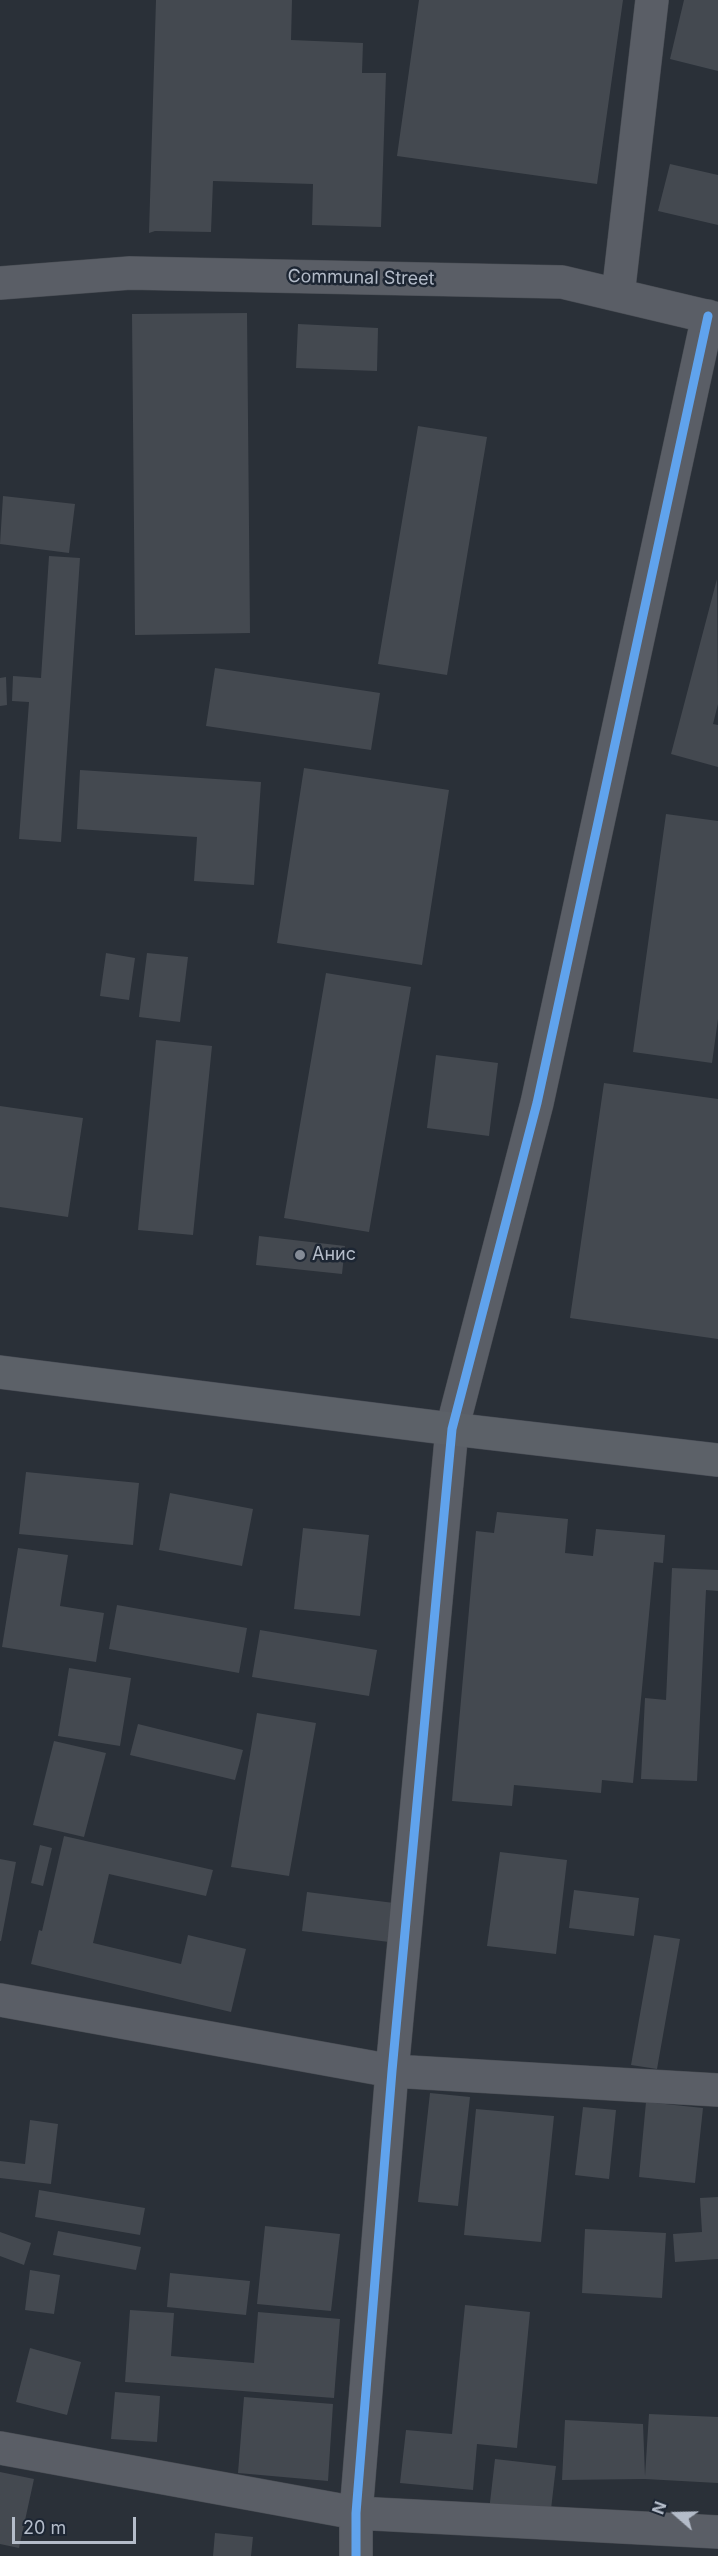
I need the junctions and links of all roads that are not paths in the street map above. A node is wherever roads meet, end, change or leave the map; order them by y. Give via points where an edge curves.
1 (652, 0) edge
2 (0, 283) edge
3 (618, 295) junction
4 (713, 317) edge
5 (0, 1372) edge
6 (452, 1429) junction
7 (718, 1460) edge
8 (0, 2000) edge
9 (392, 2070) junction
10 (718, 2090) edge
11 (0, 2448) edge
12 (356, 2513) junction
13 (718, 2532) edge
14 (356, 2556) edge

1 - 3 street
2 - 3 street, Communal Street via 130,273 562,282
3 - 4 street, Communal Street
4 - 6 street via 537,1103
5 - 6 main road
6 - 7 main road
6 - 9 street
8 - 9 street
9 - 10 street
9 - 12 street
11 - 12 street
12 - 13 street
12 - 14 street

